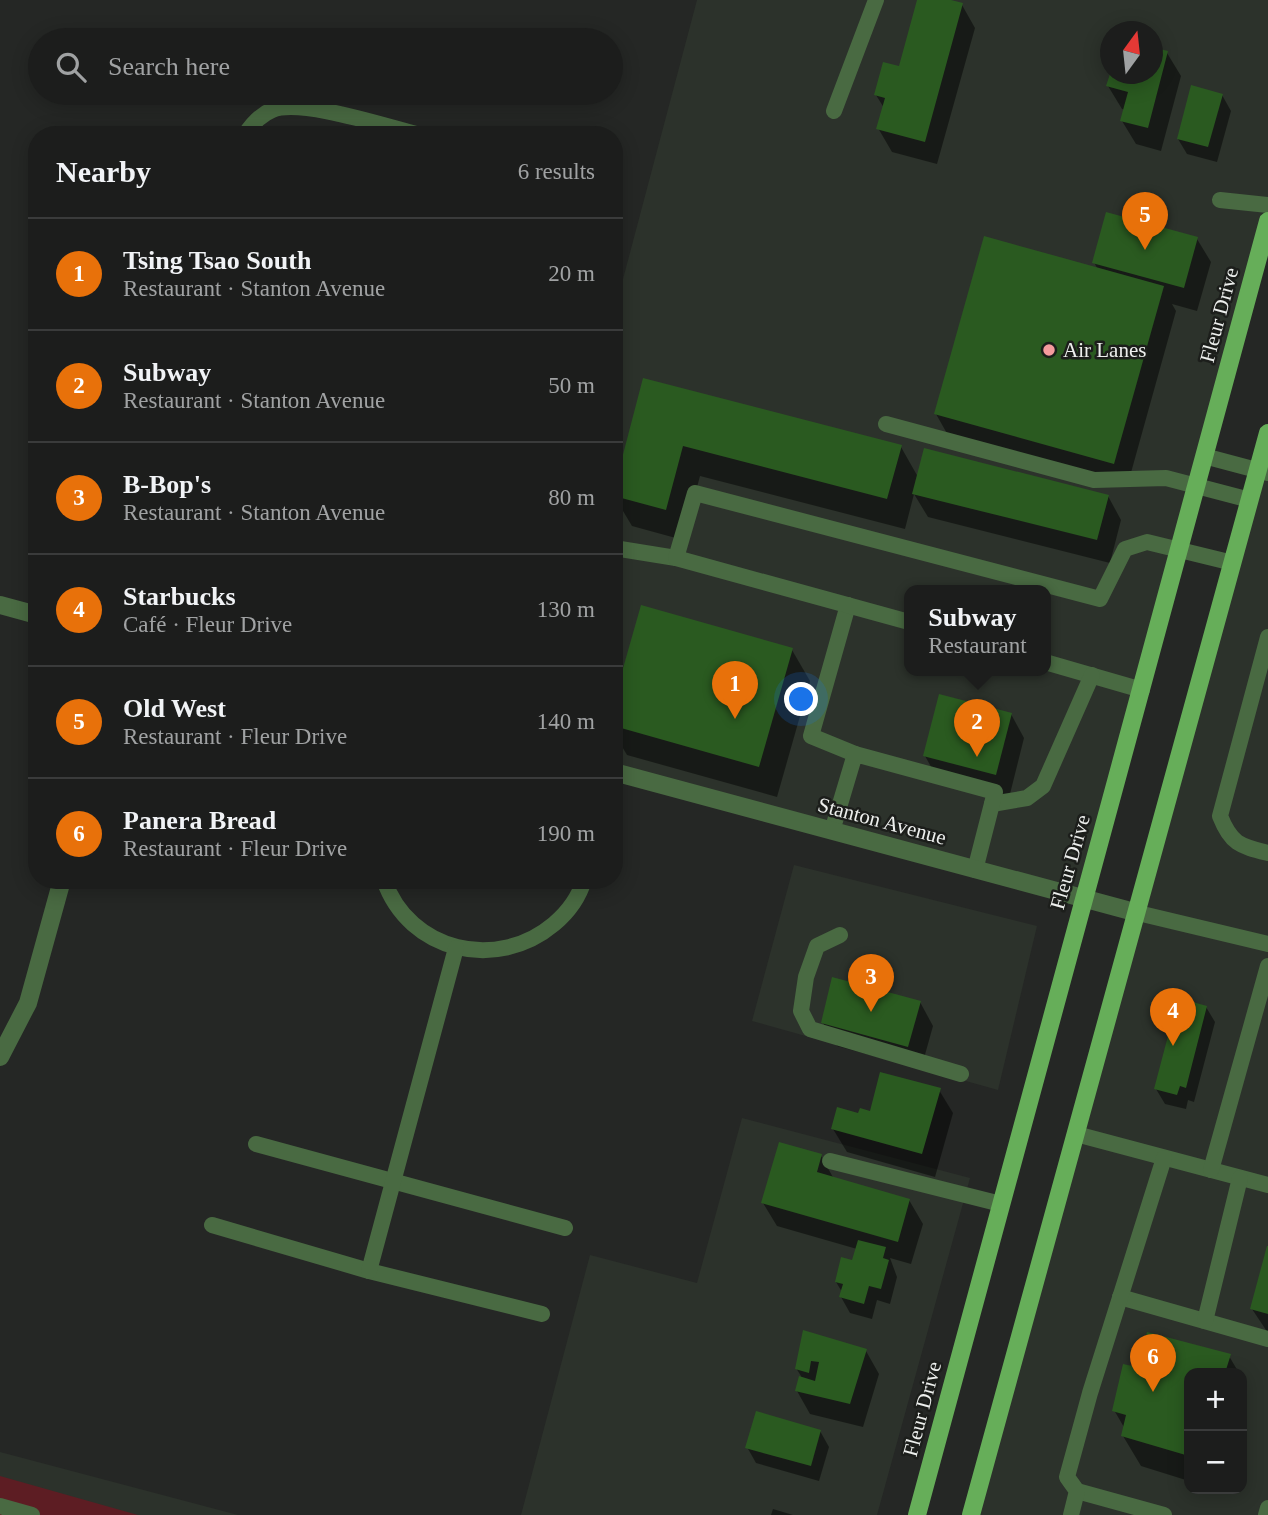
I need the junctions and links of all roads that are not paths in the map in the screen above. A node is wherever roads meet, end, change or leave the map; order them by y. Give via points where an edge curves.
1 (876, 0) edge
2 (834, 111) dead end
3 (251, 126) edge
4 (383, 126) edge
5 (1220, 200) dead end
6 (1268, 205) edge
7 (1268, 221) edge
8 (886, 424) dead end
9 (1268, 433) edge
10 (1204, 456) junction
11 (1263, 472) edge
12 (1196, 486) junction
13 (1250, 500) junction
14 (623, 549) edge
15 (1179, 550) junction
16 (676, 558) junction
17 (1233, 563) junction
18 (1043, 585) edge
19 (1051, 587) edge
20 (0, 605) edge
21 (848, 605) junction
22 (28, 613) edge
23 (904, 621) edge
24 (1268, 637) edge
25 (1051, 664) edge
26 (1092, 675) junction
27 (1258, 689) edge
28 (1142, 690) junction
29 (1268, 702) edge
30 (855, 754) junction
31 (623, 778) edge
32 (992, 804) junction
33 (832, 831) junction
34 (1268, 853) edge
35 (975, 870) junction
36 (60, 889) edge
37 (387, 889) edge
38 (579, 889) edge
39 (1083, 898) junction
40 (1138, 913) junction
41 (840, 935) dead end
42 (1268, 944) edge
43 (456, 948) junction
44 (1268, 966) edge
45 (0, 1056) edge
46 (961, 1074) dead end
47 (1076, 1135) junction
48 (256, 1144) dead end
49 (1164, 1157) junction
50 (830, 1161) dead end
51 (1211, 1170) junction
52 (1240, 1178) junction
53 (394, 1182) junction
54 (1268, 1185) edge
55 (1001, 1203) junction
56 (212, 1225) dead end
57 (565, 1228) dead end
58 (369, 1271) junction
59 (1120, 1297) junction
60 (542, 1314) dead end
61 (1205, 1321) junction
62 (1268, 1339) edge
63 (1077, 1491) junction
64 (0, 1506) edge
65 (1268, 1508) edge
66 (921, 1514) edge
67 (32, 1515) edge
68 (971, 1515) edge
69 (1071, 1515) edge
70 (1164, 1515) edge
71 (1266, 1515) edge

1 - 2 lane
3 - 4 lane via 273,109 301,106
5 - 6 lane
7 - 10 main road, Fleur Drive
8 - 12 lane via 1094,480 1166,478
9 - 11 main road
10 - 11 lane
10 - 12 main road, Fleur Drive
11 - 13 main road
12 - 13 lane
12 - 15 main road, Fleur Drive
13 - 17 main road
14 - 16 lane
15 - 17 lane
15 - 19 lane via 1147,542 1125,550 1100,600
15 - 28 main road, Fleur Drive
16 - 18 lane via 695,493
16 - 21 lane
17 - 40 main road
20 - 22 street
21 - 23 lane
21 - 30 lane via 811,736
24 - 27 lane
25 - 26 lane
26 - 28 lane
26 - 32 lane via 1043,786 1027,798
27 - 29 lane
27 - 34 lane via 1220,816 1228,835 1245,847
28 - 39 main road, Fleur Drive
30 - 32 lane via 995,792
30 - 33 lane
31 - 33 street, Stanton Avenue
32 - 35 lane
33 - 35 street, Stanton Avenue
35 - 39 street, Stanton Avenue
36 - 45 street via 28,1003
37 - 43 lane via 406,918
38 - 43 lane via 565,914 519,946 486,952
39 - 40 street, Stanton Avenue
39 - 55 main road, Fleur Drive
40 - 42 lane
40 - 47 main road
41 - 46 lane via 817,946 806,977 801,1011 810,1029
43 - 53 lane
44 - 51 lane
47 - 49 lane
47 - 68 main road
48 - 53 lane
49 - 51 lane
49 - 59 lane
50 - 55 lane
51 - 52 lane
52 - 54 lane
52 - 61 lane
53 - 57 lane
53 - 58 lane
55 - 66 main road, Fleur Drive
56 - 58 lane
58 - 60 lane
59 - 61 lane
59 - 63 lane via 1067,1477
61 - 62 lane
63 - 69 lane
63 - 70 lane
64 - 67 lane
65 - 71 lane

